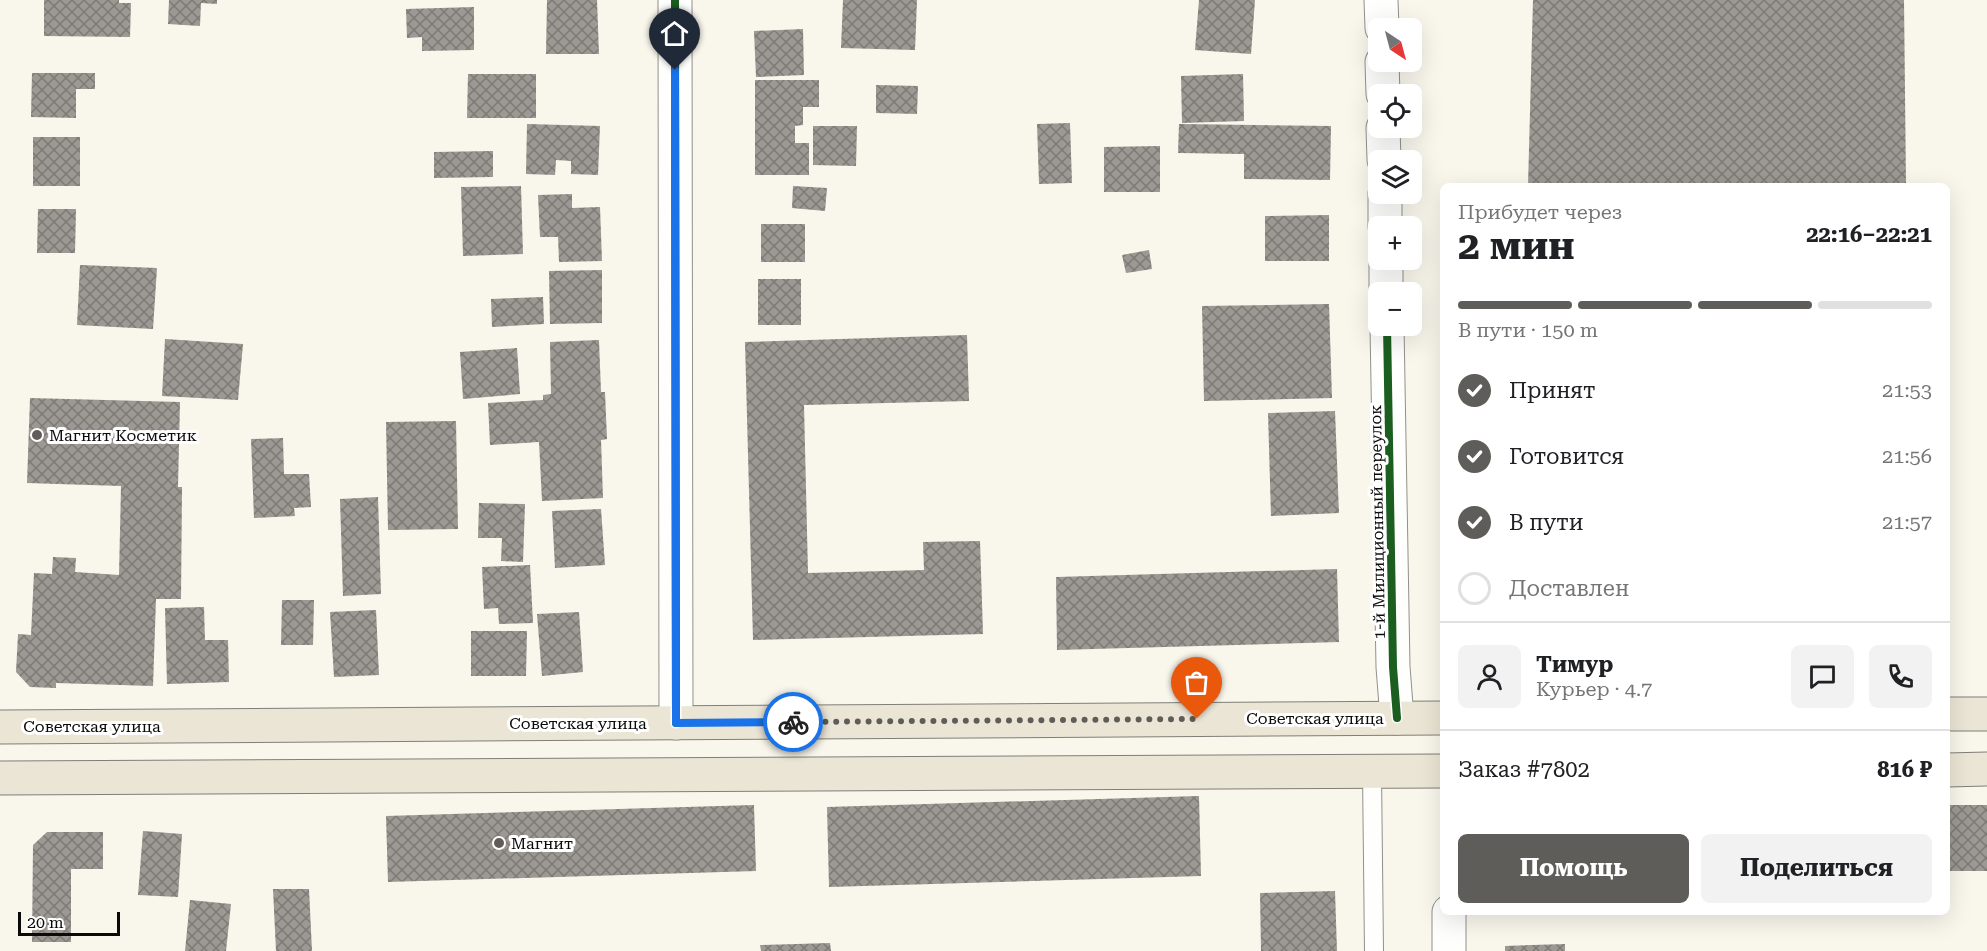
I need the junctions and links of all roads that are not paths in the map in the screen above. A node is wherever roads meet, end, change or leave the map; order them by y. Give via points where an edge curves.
1 (675, 0) edge
2 (1381, 0) edge
3 (1382, 18) edge
4 (1387, 336) edge
5 (1950, 714) edge
6 (1987, 714) edge
7 (1396, 718) junction
8 (1440, 718) edge
9 (676, 723) junction
10 (0, 727) edge
11 (1987, 769) edge
12 (1950, 770) edge
13 (1440, 771) edge
14 (1372, 772) junction
15 (0, 778) edge
16 (1449, 915) edge
17 (1374, 951) edge
18 (1449, 951) edge

1 - 9 street
2 - 3 street
4 - 7 street, 1-й Милиционный переулок
5 - 6 main road
7 - 8 main road, Советская улица
7 - 9 main road, Советская улица
9 - 10 main road, Советская улица
11 - 12 main road
13 - 14 main road
14 - 15 main road
14 - 17 lane
16 - 18 street

